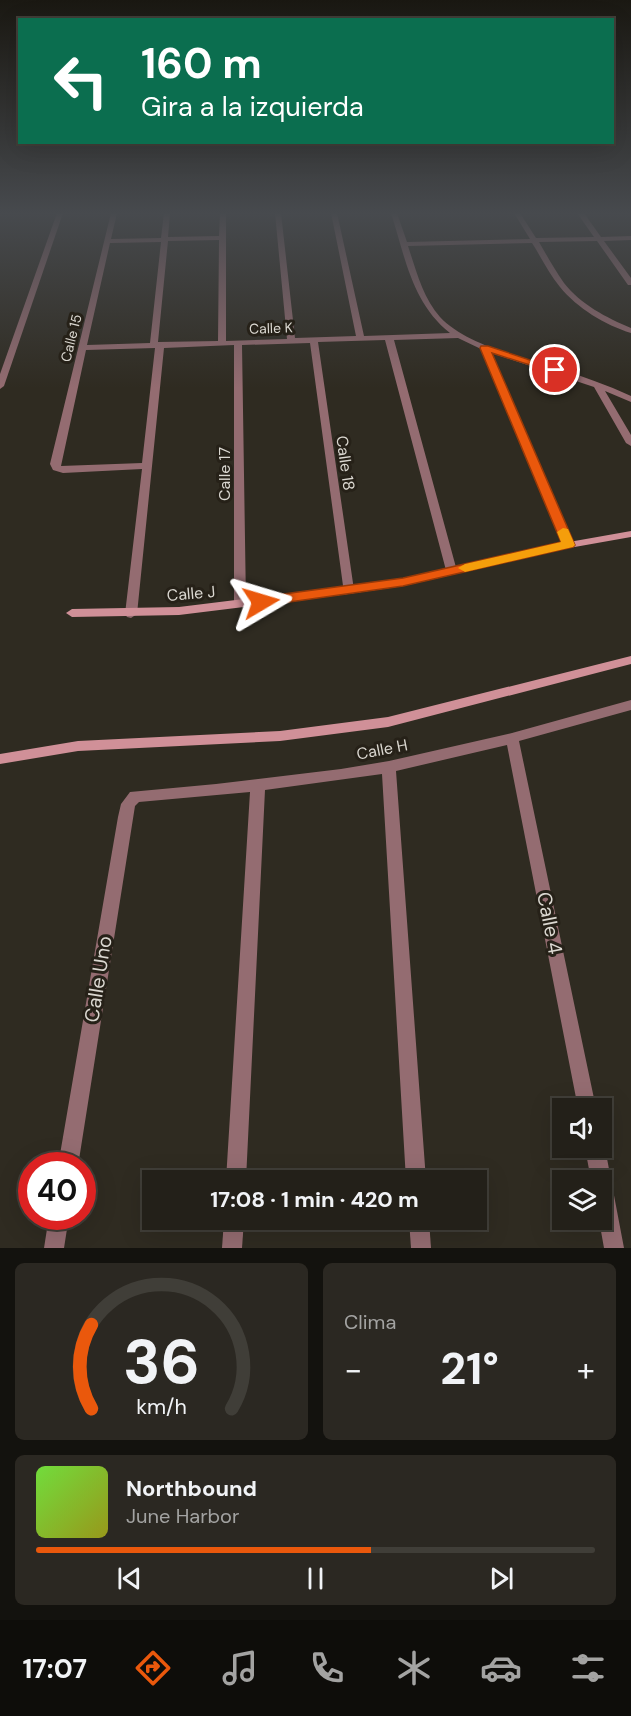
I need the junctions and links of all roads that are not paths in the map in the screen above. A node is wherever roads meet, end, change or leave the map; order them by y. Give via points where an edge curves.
1 (40, 271) edge
2 (101, 271) edge
3 (162, 271) edge
4 (223, 271) edge
5 (284, 271) edge
6 (346, 271) edge
7 (415, 271) edge
8 (555, 271) edge
9 (622, 271) edge
10 (631, 284) edge
11 (630, 330) edge
12 (461, 335) junction
13 (388, 338) junction
14 (361, 339) junction
15 (314, 340) junction
16 (291, 341) junction
17 (238, 342) junction
18 (222, 343) junction
19 (157, 345) junction
20 (82, 348) junction
21 (484, 348) junction
22 (597, 385) junction
23 (0, 386) edge
24 (631, 391) edge
25 (615, 392) junction
26 (631, 399) edge
27 (631, 443) edge
28 (146, 466) junction
29 (631, 534) edge
30 (569, 545) junction
31 (451, 571) junction
32 (348, 590) junction
33 (240, 604) junction
34 (72, 613) dead end
35 (130, 614) junction
36 (631, 660) edge
37 (630, 709) edge
38 (513, 738) junction
39 (0, 759) edge
40 (389, 767) junction
41 (258, 784) junction
42 (135, 796) joint
43 (585, 1098) edge
44 (70, 1152) edge
45 (237, 1170) edge
46 (415, 1170) edge
47 (57, 1230) edge
48 (233, 1230) edge
49 (419, 1230) edge
50 (610, 1230) edge
51 (54, 1248) edge
52 (232, 1248) edge
53 (420, 1248) edge
54 (614, 1248) edge

1 - 23 street
2 - 20 street, Calle 15
3 - 19 street
4 - 18 street
5 - 16 street
6 - 14 street
7 - 12 street via 429,309
8 - 11 street via 572,296 587,308
9 - 10 street
12 - 13 street, Calle K
12 - 21 street
13 - 14 street, Calle K
13 - 31 street
14 - 15 street, Calle K
15 - 16 street, Calle K
15 - 32 street, Calle 18
16 - 17 street, Calle K
17 - 18 street, Calle K
17 - 33 street, Calle 17
18 - 19 street, Calle K
19 - 20 street, Calle K
19 - 28 street
20 - 28 street, Calle 15 via 54,464 63,470
21 - 22 street
21 - 30 street
22 - 25 street
22 - 27 street
24 - 25 street
25 - 26 street
28 - 35 street
29 - 30 street, Calle J
30 - 31 street, Calle J
31 - 32 street, Calle J
32 - 33 street, Calle J
33 - 35 street, Calle J
34 - 35 street, Calle J
36 - 39 street via 388,722 280,736 78,746
37 - 38 street, Calle H
38 - 40 street, Calle H
38 - 43 street, Calle 4
40 - 41 street, Calle H
40 - 46 street
41 - 42 street, Calle H
41 - 45 street
42 - 44 street, Calle Uno via 125,817
47 - 51 street
48 - 52 street
49 - 53 street
50 - 54 street

